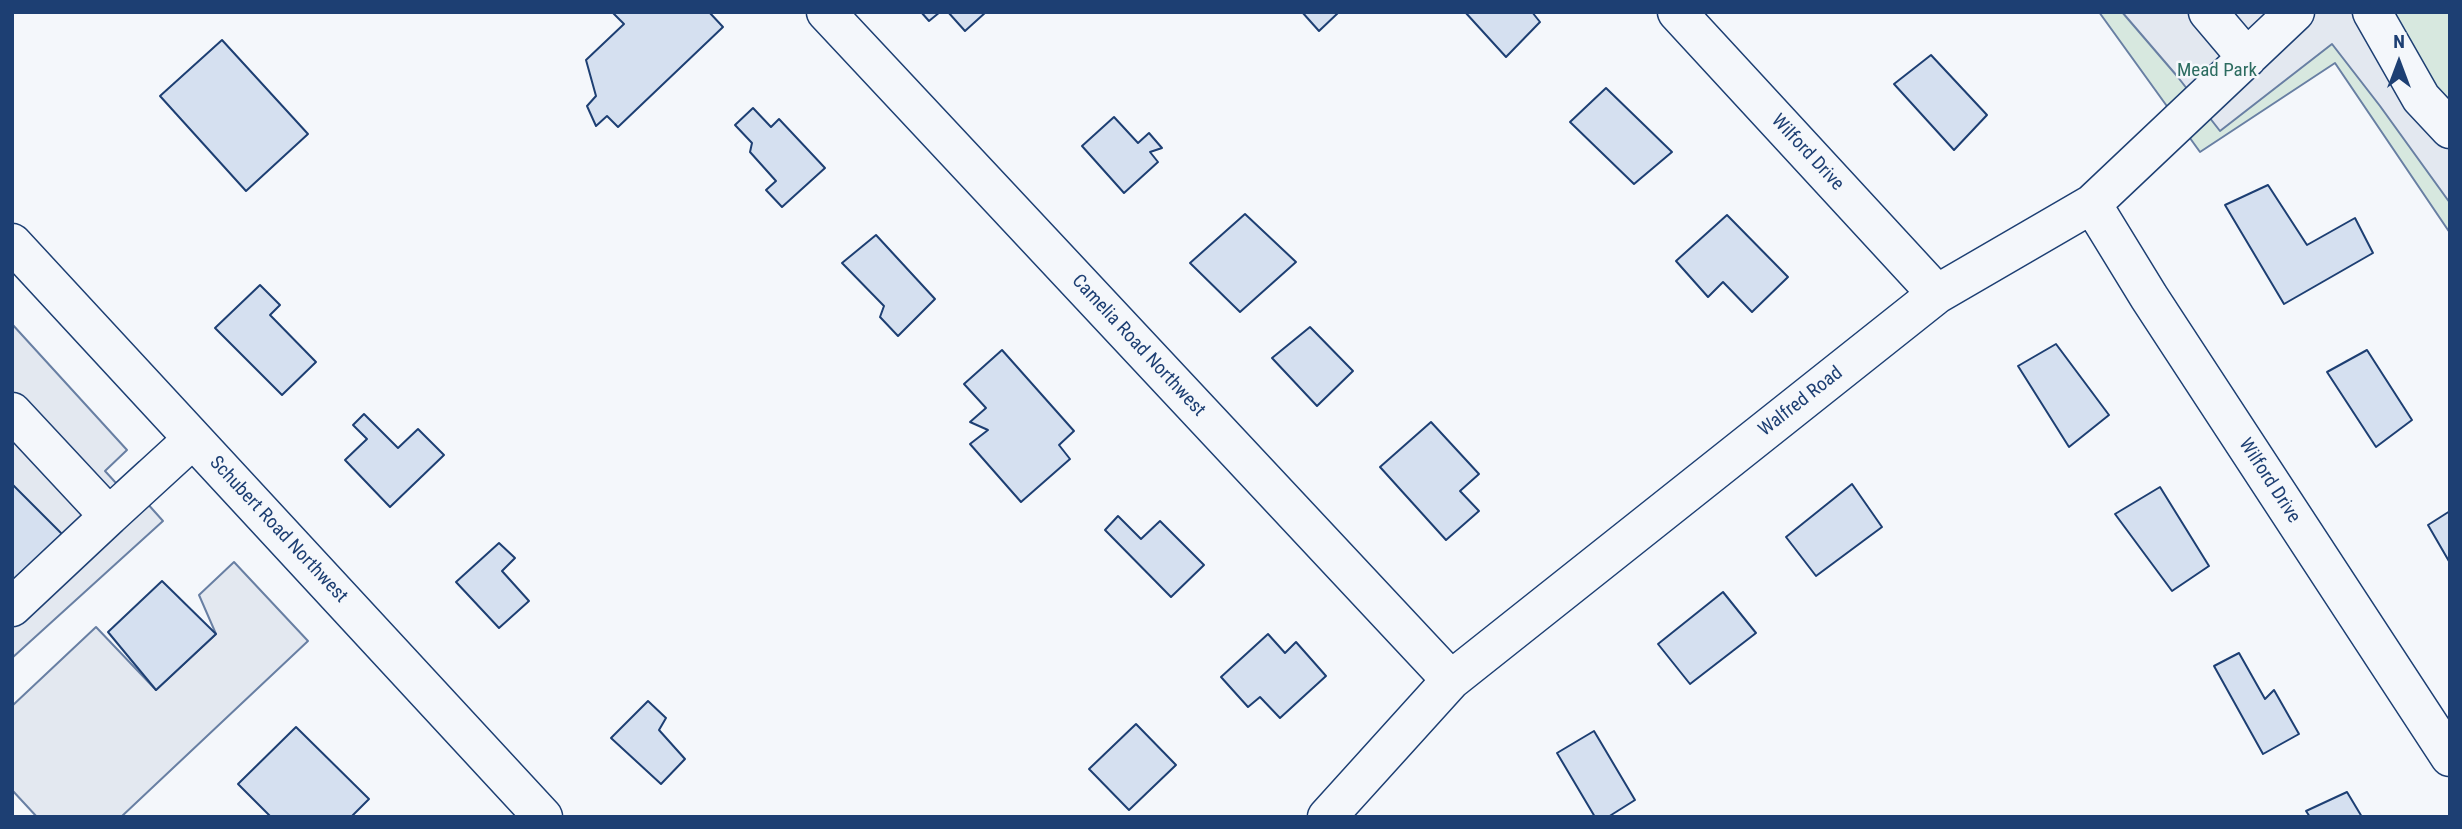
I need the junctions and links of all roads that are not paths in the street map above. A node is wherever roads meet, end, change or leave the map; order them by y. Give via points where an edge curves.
1 (826, 12) edge
2 (1677, 12) edge
3 (2208, 12) edge
4 (2295, 12) edge
5 (2372, 12) edge
6 (2247, 58) junction
7 (2450, 129) edge
8 (2092, 204) junction
9 (12, 243) edge
10 (1937, 294) junction
11 (12, 412) edge
12 (193, 439) junction
13 (109, 516) junction
14 (12, 607) edge
15 (1451, 680) junction
16 (2450, 757) edge
17 (543, 817) edge
18 (1327, 817) edge

1 - 15 street, Camelia Road Northwest
2 - 10 street, Wilford Drive
3 - 6 street
4 - 6 street, Walfred Road
5 - 7 street via 2421,98
6 - 8 street, Walfred Road
8 - 10 street, Walfred Road
8 - 16 street, Wilford Drive
9 - 12 street, Schubert Road Northwest
10 - 15 street, Walfred Road
11 - 13 street
12 - 13 street
12 - 17 street, Schubert Road Northwest
13 - 14 street
15 - 18 street, Walfred Road

